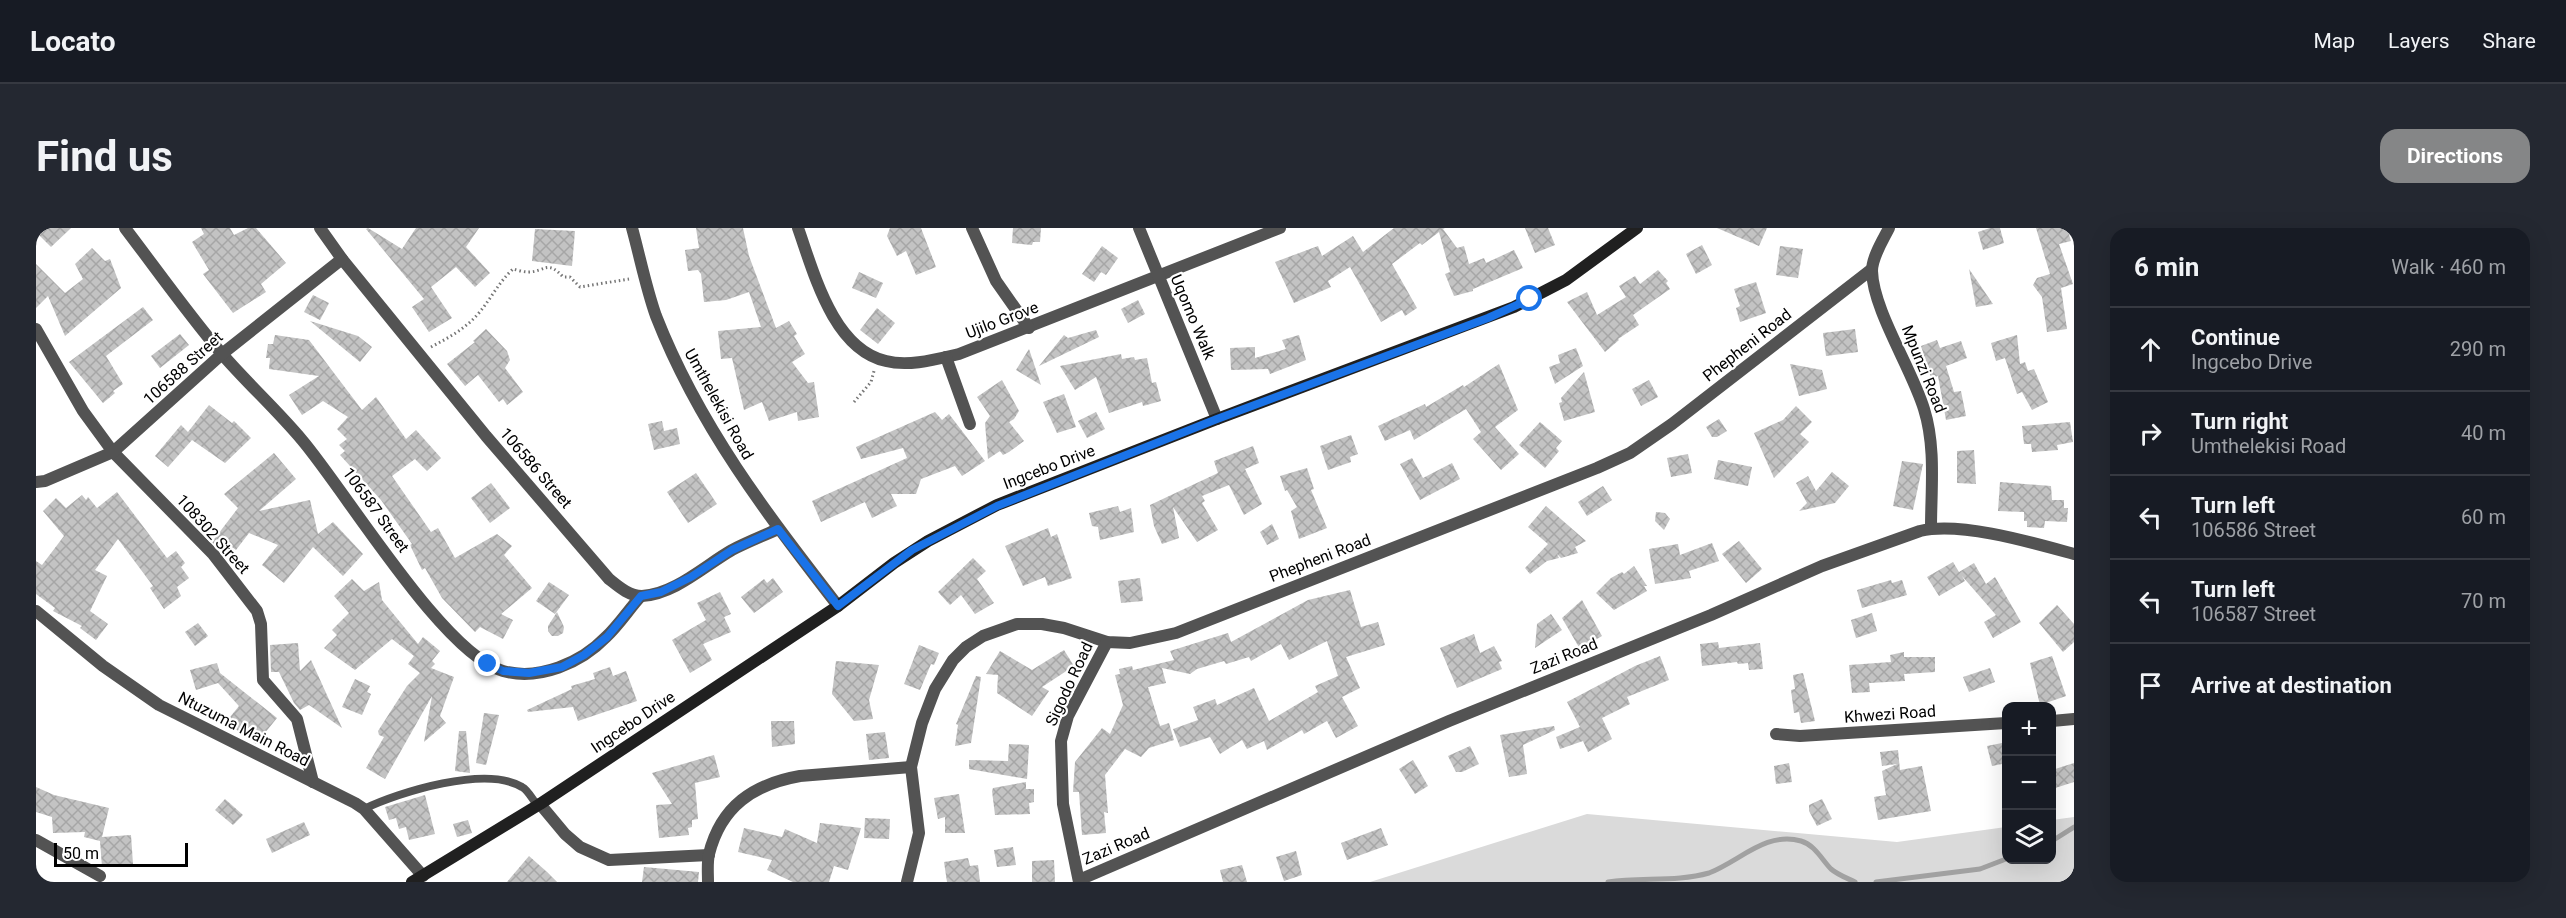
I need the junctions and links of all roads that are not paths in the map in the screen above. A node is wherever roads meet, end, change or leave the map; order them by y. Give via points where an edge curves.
1 (125, 228) edge
2 (320, 228) edge
3 (632, 228) edge
4 (798, 228) edge
5 (972, 228) edge
6 (1139, 228) edge
7 (1280, 228) edge
8 (1637, 228) edge
9 (1889, 228) edge
10 (342, 259) junction
11 (1872, 269) junction
12 (1158, 276) junction
13 (1029, 328) junction
14 (36, 329) edge
15 (222, 354) junction
16 (946, 357) junction
17 (1217, 419) junction
18 (970, 424) dead end
19 (113, 452) junction
20 (36, 482) edge
21 (1931, 528) junction
22 (778, 529) junction
23 (2074, 554) edge
24 (641, 596) junction
25 (838, 606) junction
26 (36, 611) edge
27 (1107, 642) junction
28 (2074, 719) edge
29 (2056, 721) edge
30 (2002, 723) edge
31 (1776, 734) dead end
32 (911, 767) junction
33 (313, 782) junction
34 (538, 804) junction
35 (364, 809) junction
36 (36, 840) edge
37 (709, 855) junction
38 (100, 876) dead end
39 (422, 880) edge
40 (1079, 881) edge
41 (708, 882) edge
42 (907, 882) edge

1 - 15 street, 106587 Street
2 - 10 street, 106586 Street
3 - 22 street, Umthelekisi Road via 656,315 694,398 723,450
4 - 16 street, Ujilo Grove via 838,323 855,345 886,361 903,363
5 - 13 street via 996,281
6 - 12 street, Uqomo Walk
7 - 12 street, Ujilo Grove
8 - 17 main road, Ingcebo Drive via 1566,280 1514,307
9 - 11 street
10 - 15 street, 106588 Street
10 - 24 street, 106586 Street via 609,579 629,594
11 - 21 street, Mpunzi Road via 1881,305 1929,429
11 - 27 street, Phepheni Road via 1710,396 1630,453 1176,633 1130,643
12 - 13 street, Ujilo Grove
12 - 17 street, Uqomo Walk
13 - 16 street, Ujilo Grove
14 - 19 street, 108302 Street via 83,411
15 - 19 street, 106588 Street
15 - 24 street, 106587 Street via 302,440 438,620 472,654 488,664 503,671 529,673 562,667 607,637
16 - 18 street
17 - 25 main road, Ingcebo Drive via 980,513 912,550
19 - 20 street, 106588 Street
19 - 33 street, 108302 Street via 213,554 257,611 263,680 297,719
21 - 23 street, Zazi Road via 1976,532
21 - 40 street, Zazi Road via 1822,566
22 - 24 street via 732,550 661,592
22 - 25 street, Umthelekisi Road
25 - 34 main road, Ingcebo Drive
26 - 33 street, Ntuzuma Main Road via 103,666 159,705
27 - 32 street, Phepheni Road via 1042,624 1017,624 983,636 953,660 935,689
27 - 40 street, Sigodo Road via 1068,716 1061,741 1063,804
28 - 29 street
30 - 31 street, Khwezi Road via 1800,736
32 - 37 street via 800,776 767,784 740,799
32 - 42 street, Phepheni Road via 919,834
33 - 35 street, Ntuzuma Main Road
34 - 35 lane via 523,787 466,779 388,797
34 - 37 street via 580,847 609,860
34 - 39 main road, Ingcebo Drive
35 - 39 street, Ntuzuma Main Road
36 - 38 street
37 - 41 street

